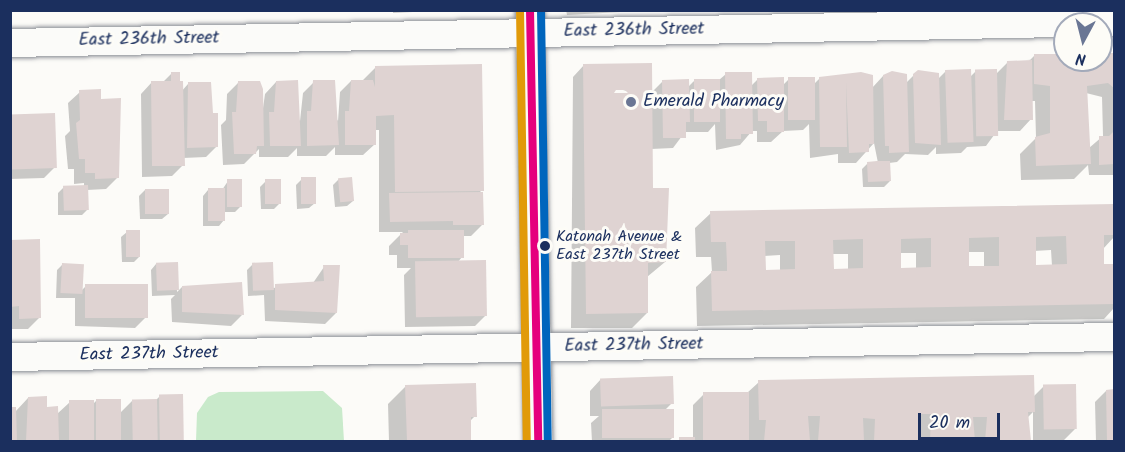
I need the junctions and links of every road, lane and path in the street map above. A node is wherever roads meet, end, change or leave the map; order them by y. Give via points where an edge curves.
1 (530, 21) edge
2 (1114, 22) edge
3 (10, 43) edge
4 (1114, 337) edge
5 (536, 347) junction
6 (10, 357) edge
7 (538, 441) edge

1 - 2 street, East 236th Street
1 - 3 street, East 236th Street
1 - 5 street
4 - 5 street, East 237th Street
5 - 6 street, East 237th Street
5 - 7 street

